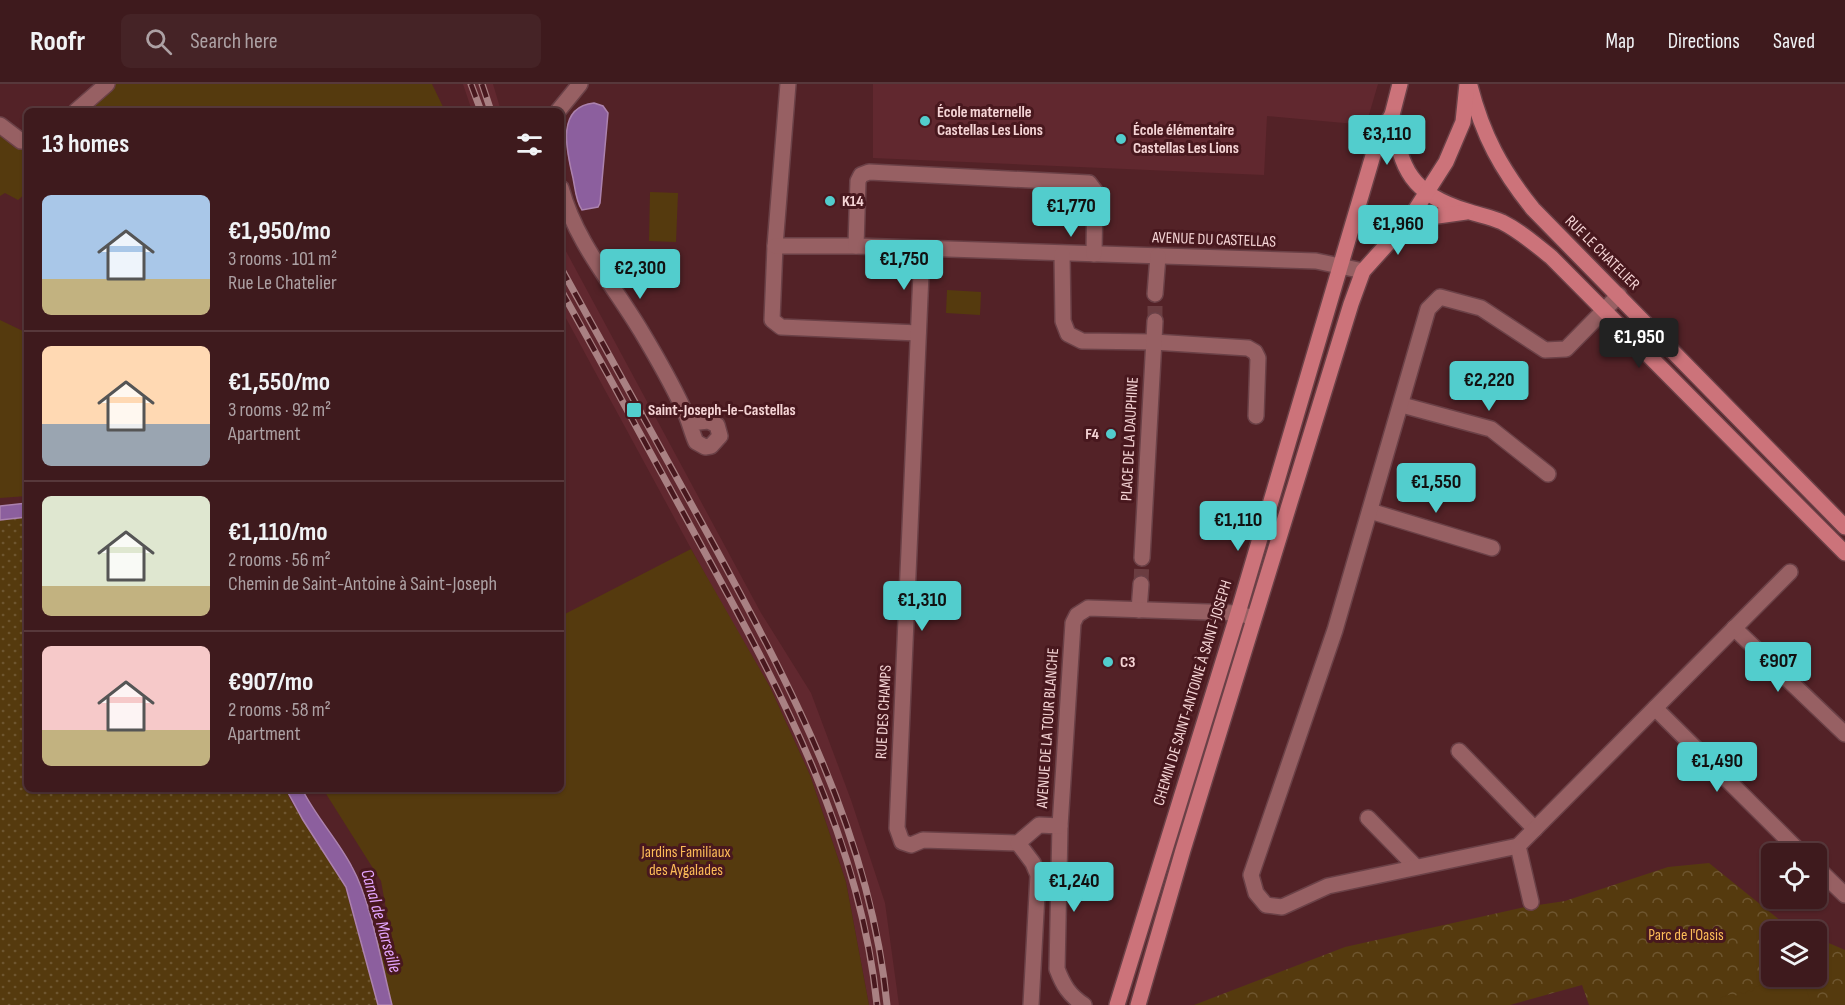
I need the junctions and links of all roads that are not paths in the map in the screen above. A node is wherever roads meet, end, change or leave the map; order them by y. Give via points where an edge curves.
1 (107, 84) edge
2 (580, 84) edge
3 (788, 84) edge
4 (1400, 84) edge
5 (1468, 84) edge
6 (79, 108) edge
7 (560, 108) edge
8 (1392, 115) junction
9 (0, 125) edge
10 (24, 141) edge
11 (1427, 195) junction
12 (564, 198) edge
13 (1468, 212) junction
14 (1409, 220) junction
15 (775, 246) junction
16 (856, 246) junction
17 (922, 250) junction
18 (1062, 254) junction
19 (1094, 255) junction
20 (1158, 256) junction
21 (1341, 266) junction
22 (1363, 271) junction
23 (1155, 294) tunnel mouth
24 (1619, 295) junction
25 (1604, 310) junction
26 (1155, 321) tunnel mouth
27 (918, 333) junction
28 (1154, 342) junction
29 (1402, 405) junction
30 (1256, 416) dead end
31 (690, 423) dead end
32 (1548, 474) dead end
33 (1370, 511) junction
34 (1845, 527) edge
35 (1492, 548) dead end
36 (1845, 553) edge
37 (1142, 558) tunnel mouth
38 (1790, 572) dead end
39 (1141, 584) tunnel mouth
40 (1139, 610) junction
41 (1238, 613) junction
42 (1254, 618) junction
43 (1734, 628) junction
44 (1655, 708) junction
45 (1845, 734) edge
46 (1459, 751) dead end
47 (1368, 818) dead end
48 (1060, 826) junction
49 (1535, 829) junction
50 (1018, 843) junction
51 (1791, 843) edge
52 (1518, 846) junction
53 (1416, 867) junction
54 (1827, 878) edge
55 (1845, 895) edge
56 (1531, 902) dead end
57 (1031, 1005) edge
58 (1084, 1005) edge
59 (1117, 1005) edge
60 (1138, 1005) edge

1 - 6 street
2 - 7 street
3 - 15 street
4 - 8 main road, CHEMIN DE SAINT-ANTOINE À SAINT-JOSEPH
5 - 11 main road via 1461,128
5 - 24 main road, RUE LE CHATELIER via 1479,123 1511,181
8 - 11 main road via 1405,166
8 - 21 main road, CHEMIN DE SAINT-ANTOINE À SAINT-JOSEPH via 1379,135
9 - 10 street
11 - 13 main road
11 - 14 main road
12 - 31 street via 586,248 640,330
13 - 14 main road
13 - 25 main road via 1521,232 1551,256
14 - 22 main road
15 - 16 street, AVENUE DU CASTELLAS
15 - 27 street via 771,315 778,326
16 - 17 street, AVENUE DU CASTELLAS
16 - 19 street via 858,181 869,172 1089,183 1095,191
17 - 18 street, AVENUE DU CASTELLAS
17 - 27 street, RUE DES CHAMPS
18 - 19 street, AVENUE DU CASTELLAS
18 - 28 street via 1063,321 1068,334 1082,340
19 - 20 street, AVENUE DU CASTELLAS
20 - 21 street, AVENUE DU CASTELLAS via 1316,261
20 - 23 street
21 - 22 street, AVENUE DU CASTELLAS
21 - 41 main road, CHEMIN DE SAINT-ANTOINE À SAINT-JOSEPH
22 - 42 main road
24 - 25 street
24 - 34 main road, RUE LE CHATELIER
25 - 29 street via 1566,349 1545,350 1481,308 1440,297 1428,309
25 - 36 main road
26 - 28 street, PLACE DE LA DAUPHINE
27 - 50 street, RUE DES CHAMPS via 897,828 902,842 911,845 923,840
28 - 30 street via 1248,348 1255,352
28 - 37 street, PLACE DE LA DAUPHINE
29 - 32 street via 1491,429
29 - 33 street
33 - 35 street
33 - 53 street via 1335,630 1251,874 1256,893 1266,905 1282,907 1328,886
38 - 43 street
39 - 40 street
40 - 41 street, AVENUE DE LA TOUR BLANCHE
40 - 48 street, AVENUE DE LA TOUR BLANCHE via 1088,608 1073,623
41 - 42 street, AVENUE DE LA TOUR BLANCHE
41 - 59 main road, CHEMIN DE SAINT-ANTOINE À SAINT-JOSEPH
42 - 60 main road
43 - 44 street
43 - 45 street
44 - 49 street
44 - 51 street
46 - 49 street
47 - 53 street
48 - 50 street, AVENUE DE LA TOUR BLANCHE via 1039,825
48 - 58 street via 1057,969 1072,997
49 - 52 street
50 - 57 street via 1038,875
52 - 53 street
52 - 56 street
54 - 55 street

